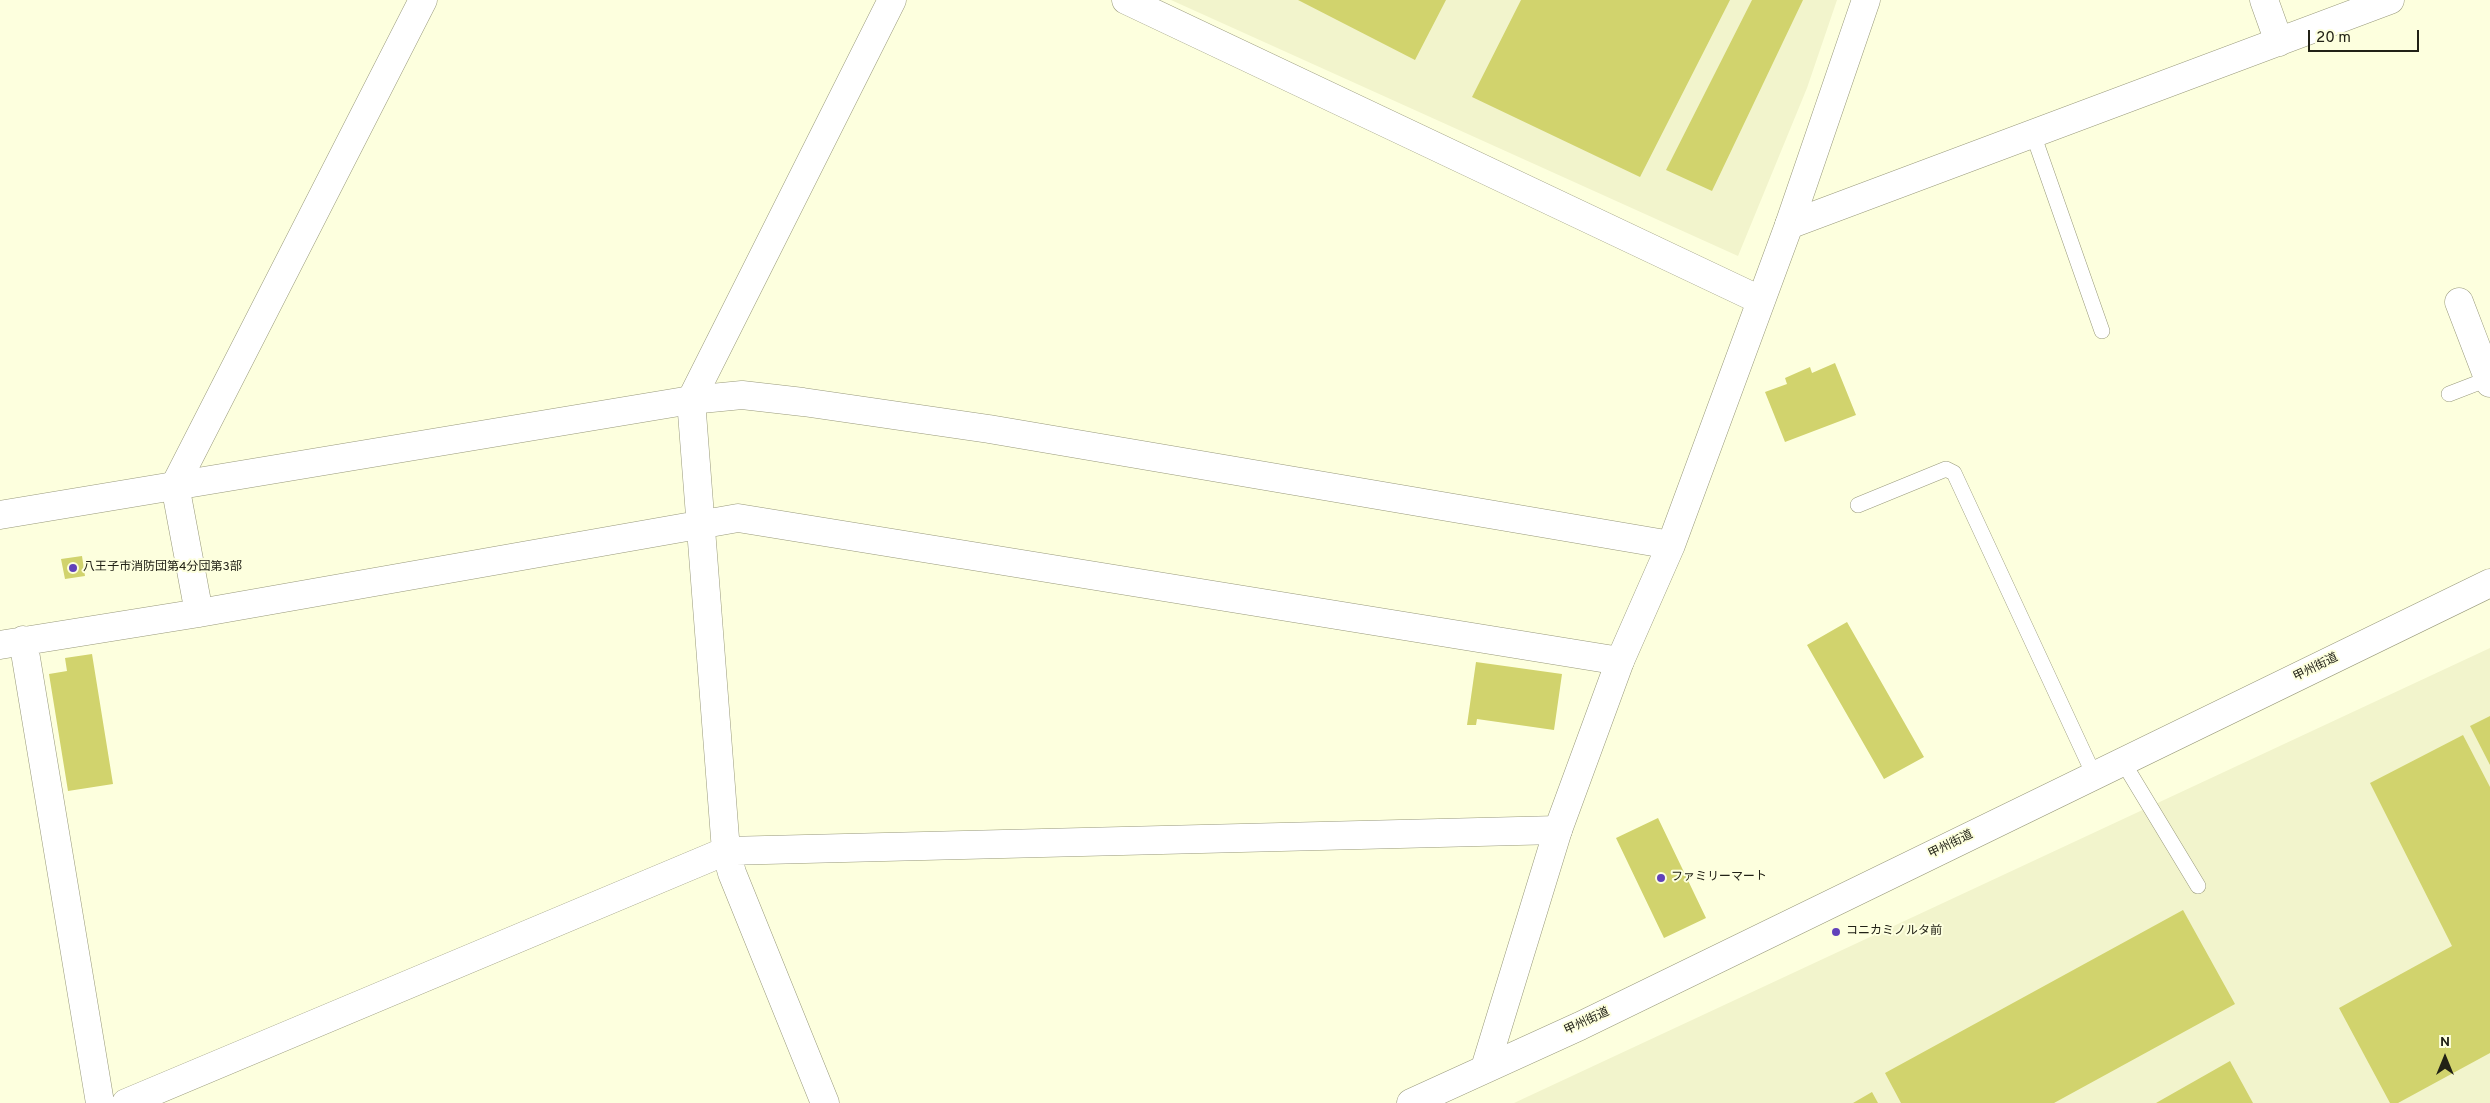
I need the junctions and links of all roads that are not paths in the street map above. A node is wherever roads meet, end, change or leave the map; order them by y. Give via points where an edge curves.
1 (423, 0) edge
2 (892, 0) edge
3 (1866, 0) edge
4 (2264, 0) edge
5 (2390, 0) edge
6 (1136, 2) edge
7 (2279, 42) junction
8 (2033, 134) junction
9 (1789, 225) junction
10 (1760, 300) junction
11 (2459, 302) dead end
12 (2102, 331) dead end
13 (2489, 381) edge
14 (2449, 394) dead end
15 (691, 400) junction
16 (175, 485) junction
17 (1858, 505) dead end
18 (0, 515) edge
19 (701, 526) junction
20 (1671, 545) junction
21 (2490, 583) edge
22 (198, 613) junction
23 (12, 642) edge
24 (1620, 661) junction
25 (2123, 762) junction
26 (2094, 775) junction
27 (1558, 830) junction
28 (726, 851) junction
29 (2198, 886) dead end
30 (1485, 1068) junction
31 (100, 1103) edge
32 (126, 1103) edge
33 (826, 1103) edge
34 (1411, 1103) edge

1 - 16 street
2 - 15 street
3 - 9 street
4 - 7 street
5 - 7 street
6 - 10 street
7 - 8 street
8 - 9 street
8 - 12 lane
9 - 10 street
10 - 20 street
11 - 13 street
13 - 14 lane
15 - 16 street
15 - 19 street
15 - 20 street via 742,396 822,404 989,429
16 - 18 street
16 - 22 street
17 - 26 lane via 1946,470 1954,472
19 - 22 street
19 - 24 street via 738,518
19 - 28 street
20 - 24 street
21 - 25 street, 甲州街道
22 - 23 street
23 - 31 street
24 - 27 street
25 - 26 street, 甲州街道
25 - 29 lane
26 - 30 street, 甲州街道 via 1580,1026
27 - 28 street
27 - 30 street
28 - 32 street
28 - 33 street via 732,873
30 - 34 street, 甲州街道

